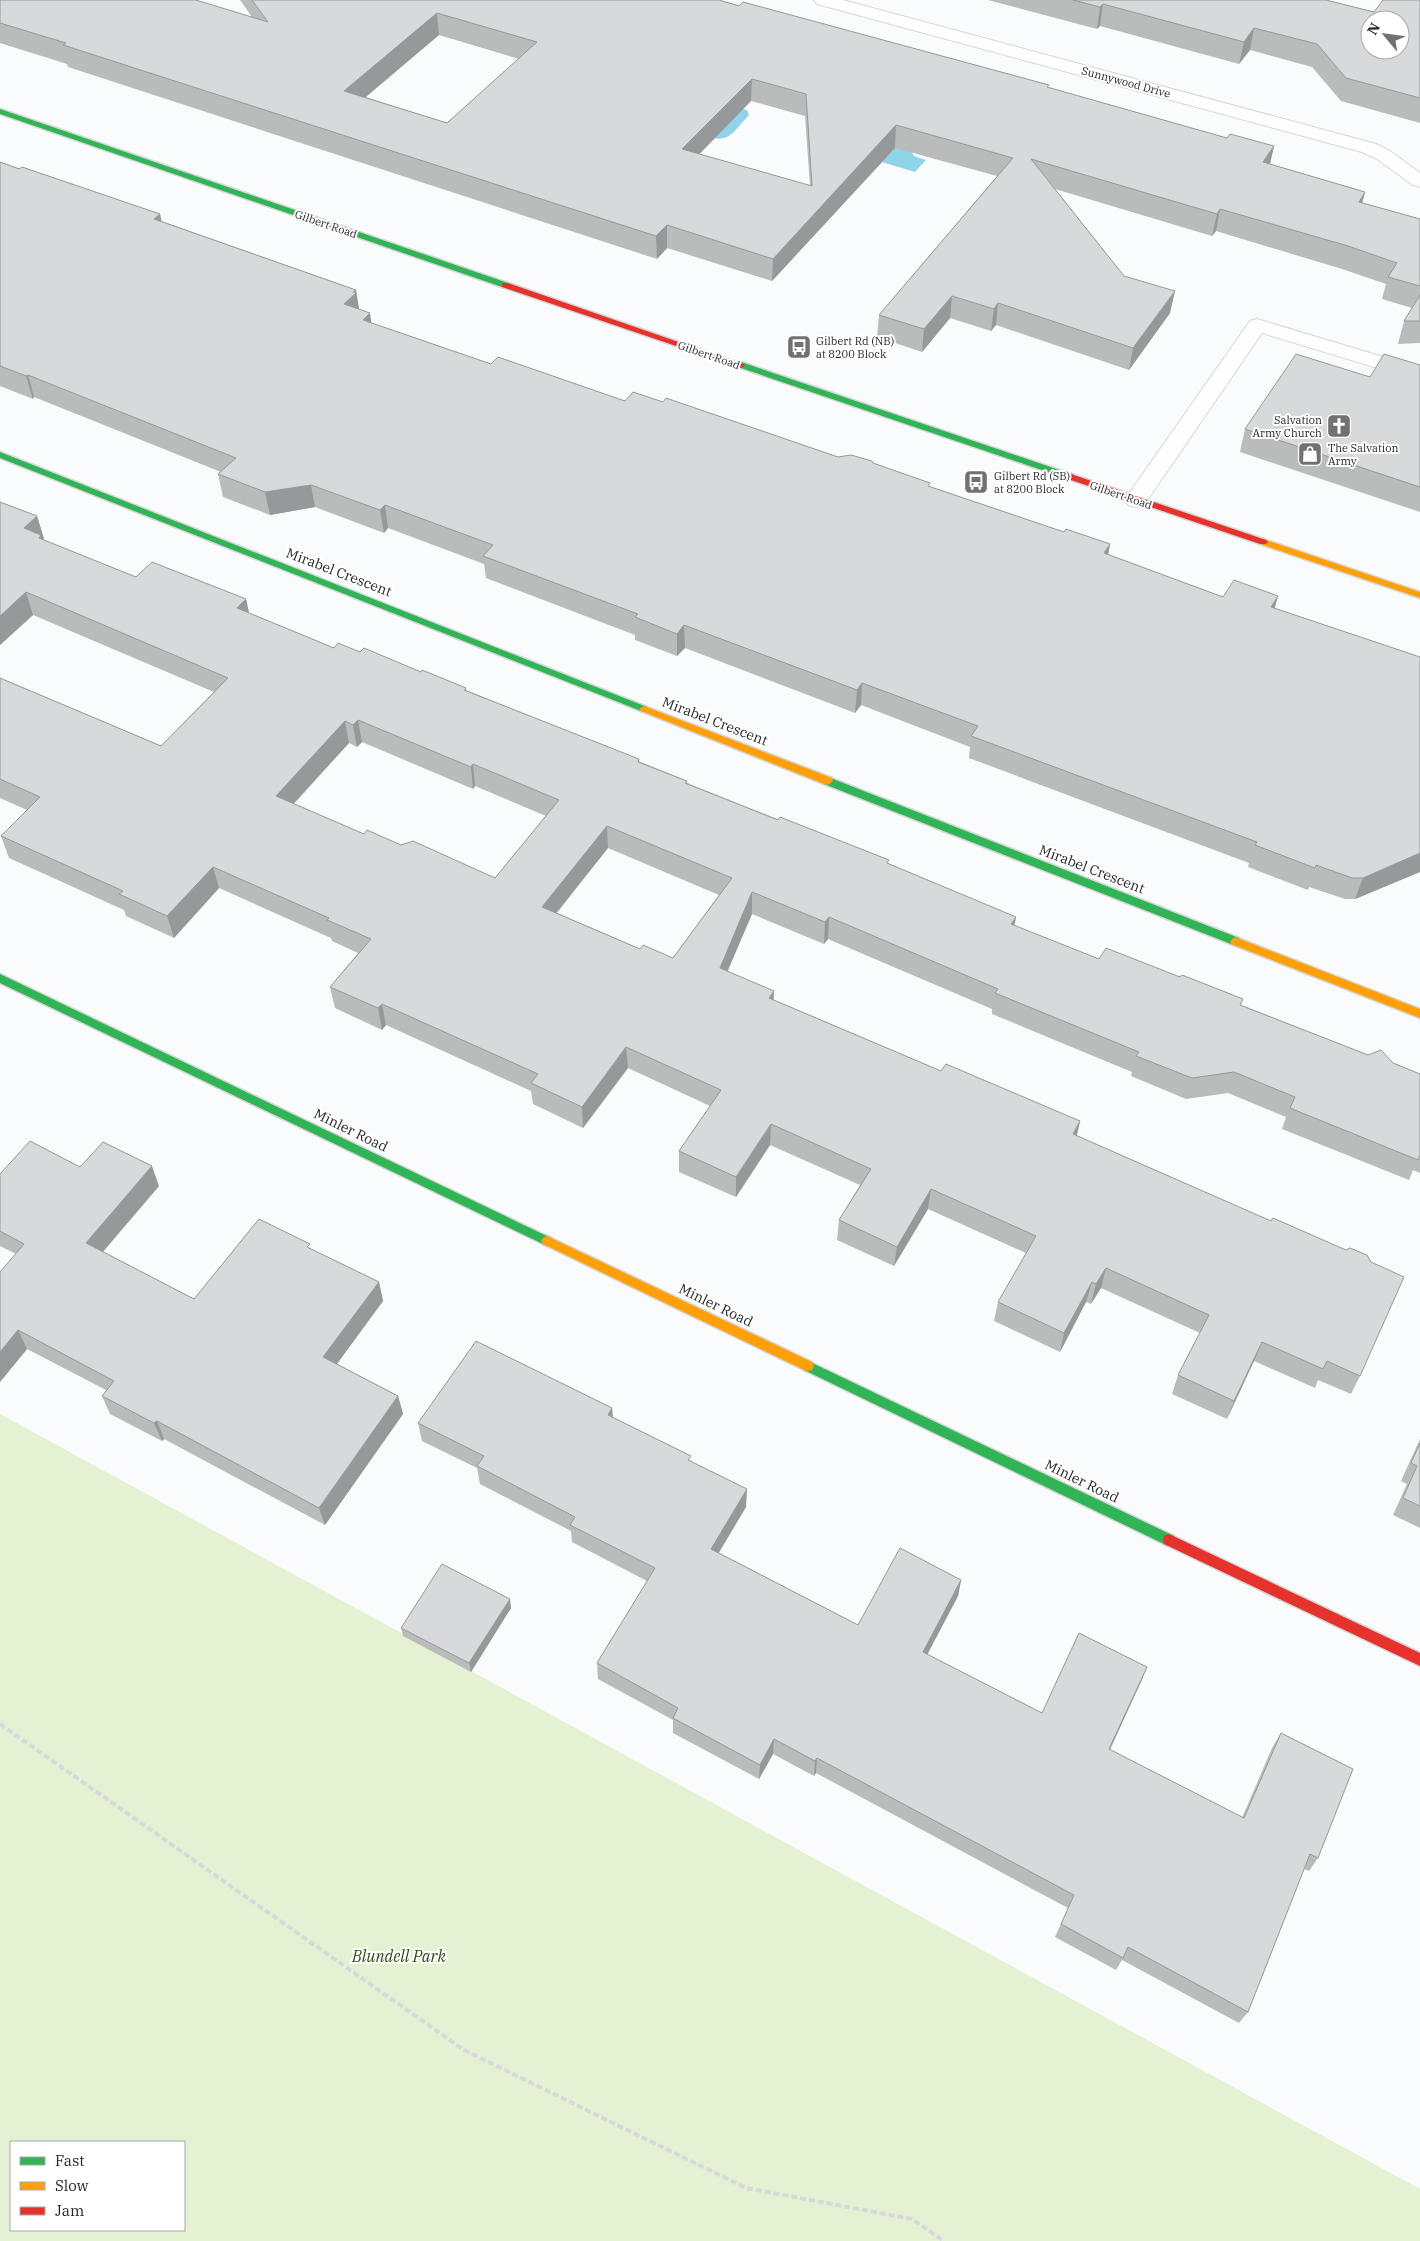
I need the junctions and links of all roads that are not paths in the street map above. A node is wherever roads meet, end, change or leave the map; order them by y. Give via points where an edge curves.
1 (823, 0) edge
2 (0, 111) edge
3 (1420, 181) edge
4 (1420, 375) edge
5 (0, 455) edge
6 (1136, 500) junction
7 (1420, 595) edge
8 (0, 978) edge
9 (1420, 1014) edge
10 (1420, 1660) edge

1 - 3 street, Sunnywood Drive via 1369,148 1392,158 1396,165
2 - 6 street, Gilbert Road
4 - 6 street via 1257,325
5 - 9 street, Mirabel Crescent
6 - 7 street, Gilbert Road
8 - 10 street, Minler Road

